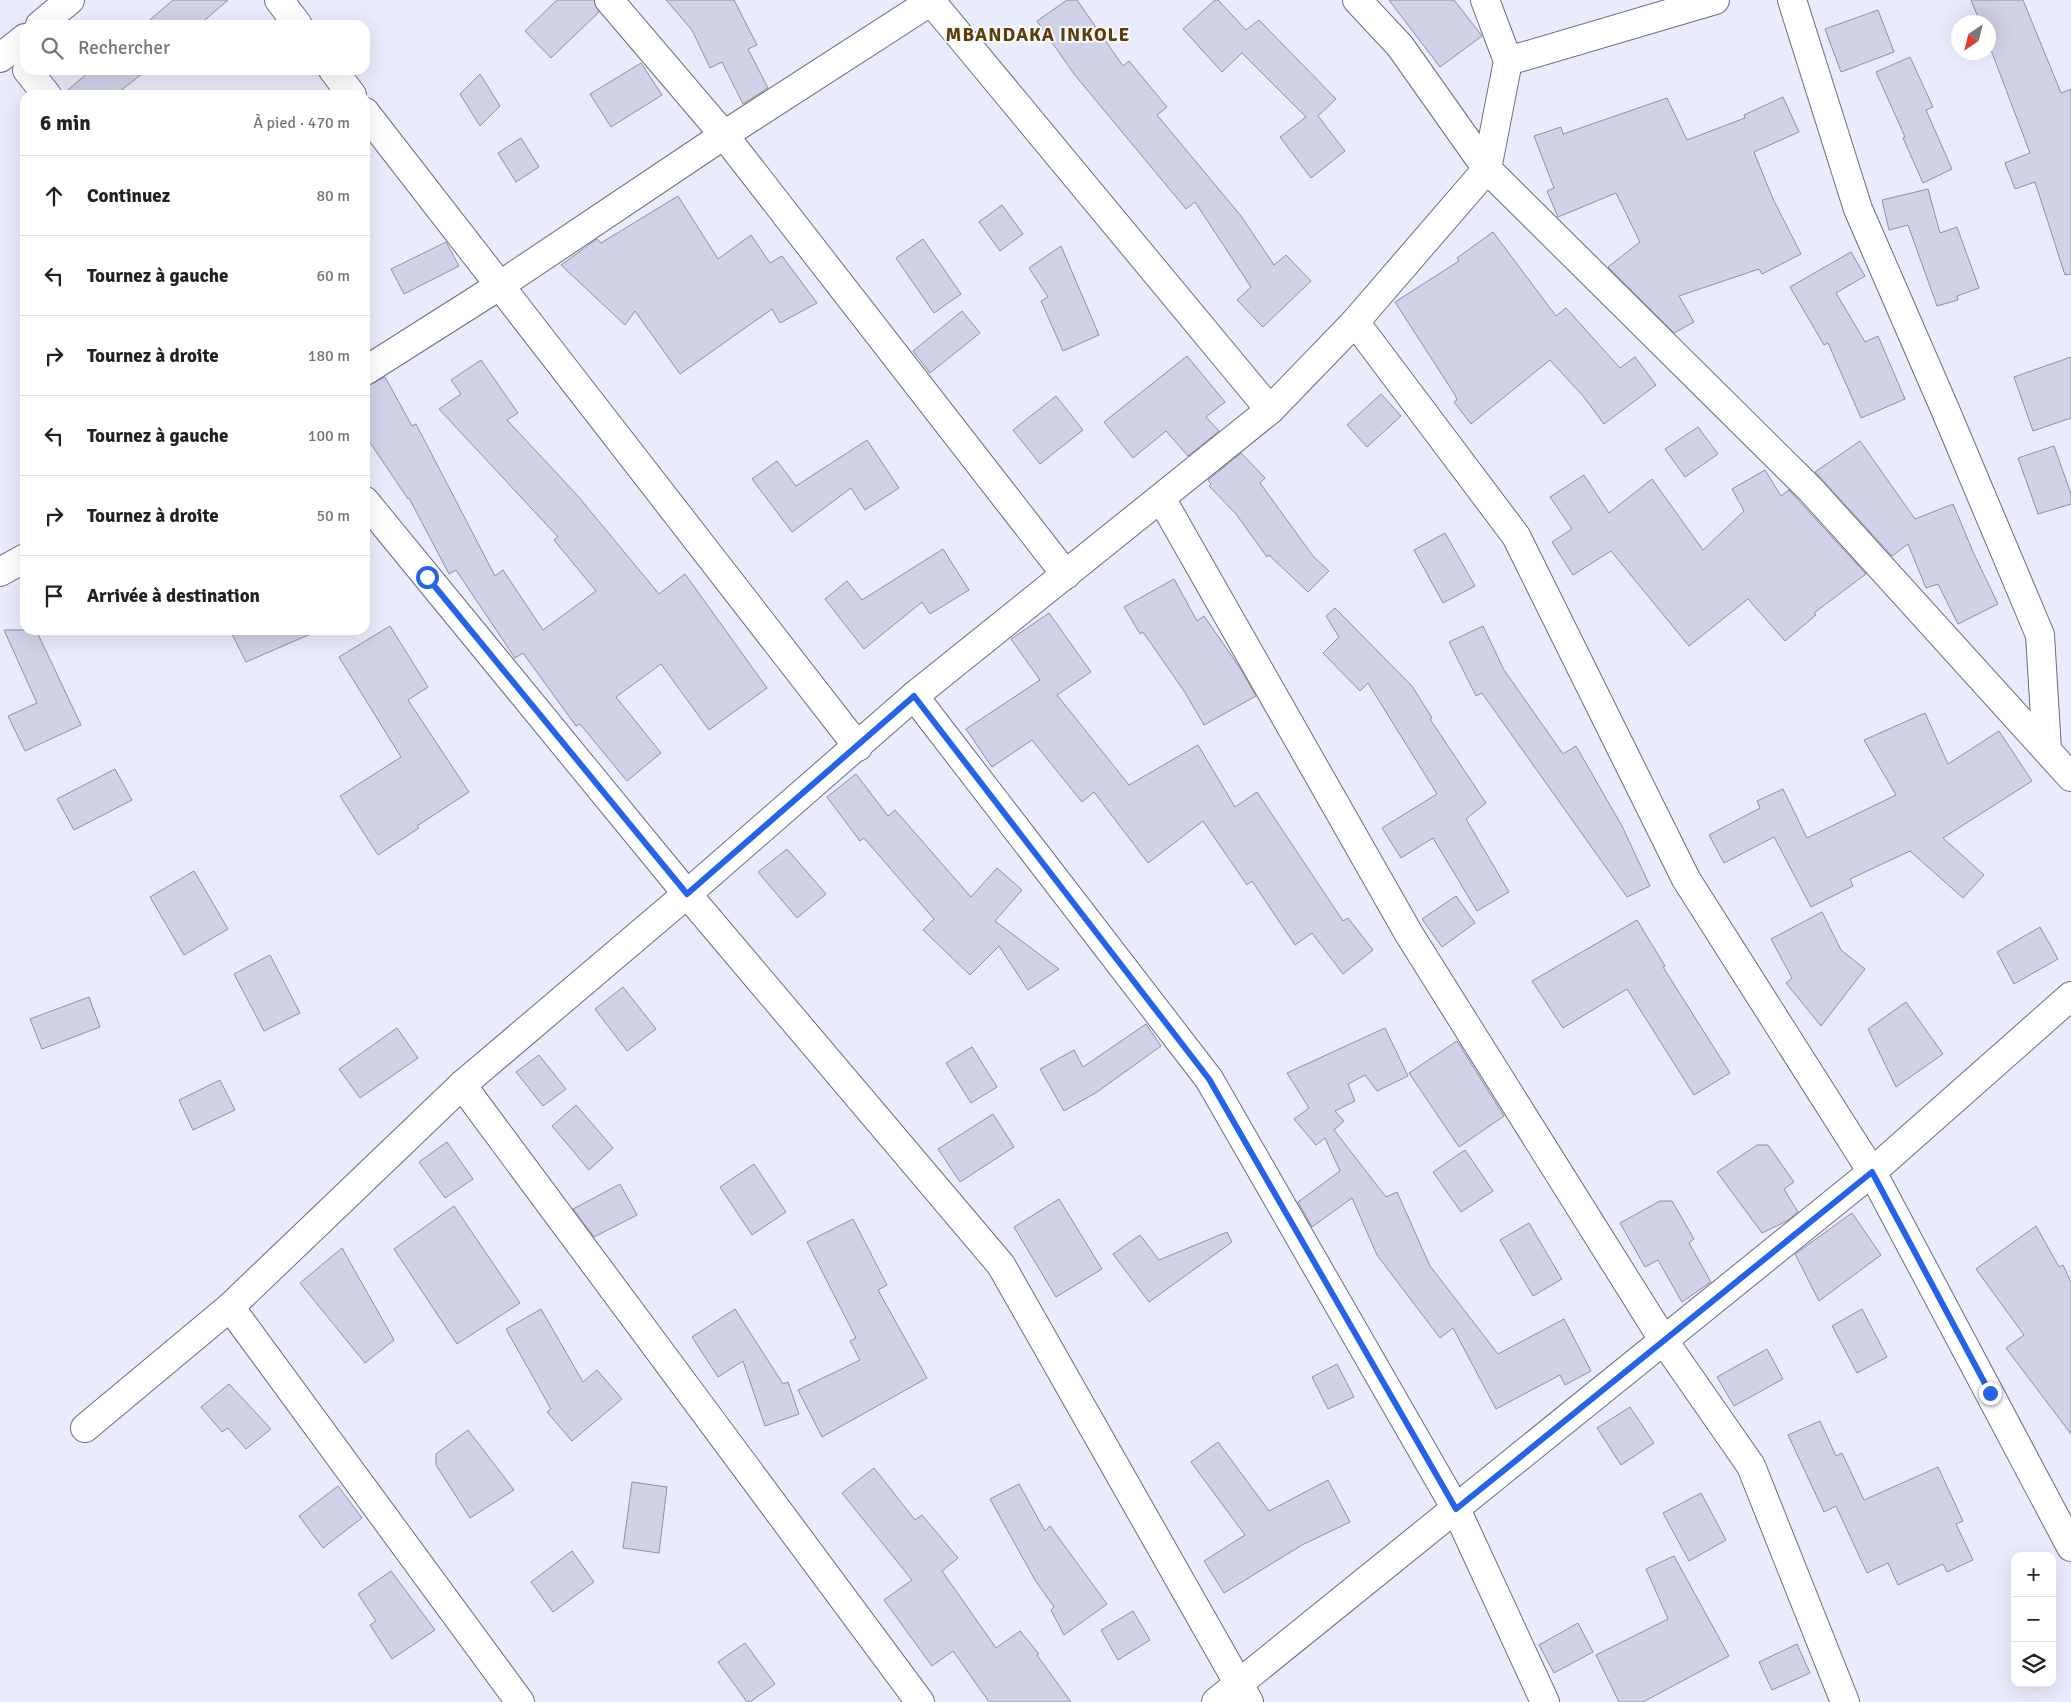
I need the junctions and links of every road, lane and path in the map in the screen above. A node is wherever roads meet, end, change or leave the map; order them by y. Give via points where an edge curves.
1 (70, 0) edge
2 (279, 0) edge
3 (609, 0) edge
4 (1357, 0) edge
5 (1485, 0) edge
6 (1715, 0) edge
7 (1792, 0) edge
8 (931, 1) edge
9 (46, 20) edge
10 (294, 20) edge
11 (1508, 61) junction
12 (32, 75) edge
13 (337, 75) edge
14 (43, 90) edge
15 (348, 90) edge
16 (370, 118) edge
17 (724, 135) junction
18 (1487, 169) junction
19 (499, 286) junction
20 (1355, 322) junction
21 (370, 368) edge
22 (1270, 410) junction
23 (1161, 498) junction
24 (370, 507) edge
25 (20, 561) edge
26 (0, 572) edge
27 (1066, 575) junction
28 (914, 696) junction
29 (858, 747) junction
30 (2047, 750) junction
31 (2071, 777) edge
32 (687, 894) junction
33 (2071, 996) edge
34 (462, 1085) junction
35 (1872, 1172) junction
36 (230, 1307) junction
37 (1664, 1341) junction
38 (85, 1428) dead end
39 (1456, 1509) junction
40 (2071, 1547) edge
41 (1244, 1693) edge
42 (520, 1702) edge
43 (920, 1702) edge
44 (1216, 1702) edge
45 (1545, 1702) edge
46 (1845, 1702) edge

1 - 9 street
2 - 10 street
3 - 17 street
4 - 18 street via 1400,46
5 - 11 street
6 - 11 street
7 - 30 street via 1858,209 2040,635
8 - 17 street
8 - 22 street
11 - 18 street
12 - 14 street
13 - 15 street
16 - 19 street
17 - 19 street
17 - 27 street
18 - 20 street
18 - 30 street via 1810,488
19 - 21 street
19 - 29 street
20 - 22 street
20 - 35 street via 1516,536 1686,878
22 - 23 street
23 - 27 street
23 - 37 street via 1408,934
24 - 32 street
25 - 26 street
27 - 28 street
28 - 29 street
28 - 39 street via 1209,1079
29 - 32 street
30 - 31 street
32 - 34 street
32 - 41 street via 1001,1265
33 - 35 street
34 - 36 street
34 - 43 street
35 - 37 street
35 - 40 street
36 - 38 street
36 - 42 street
37 - 39 street
37 - 46 street via 1751,1466
39 - 41 street
39 - 45 street
41 - 44 street

